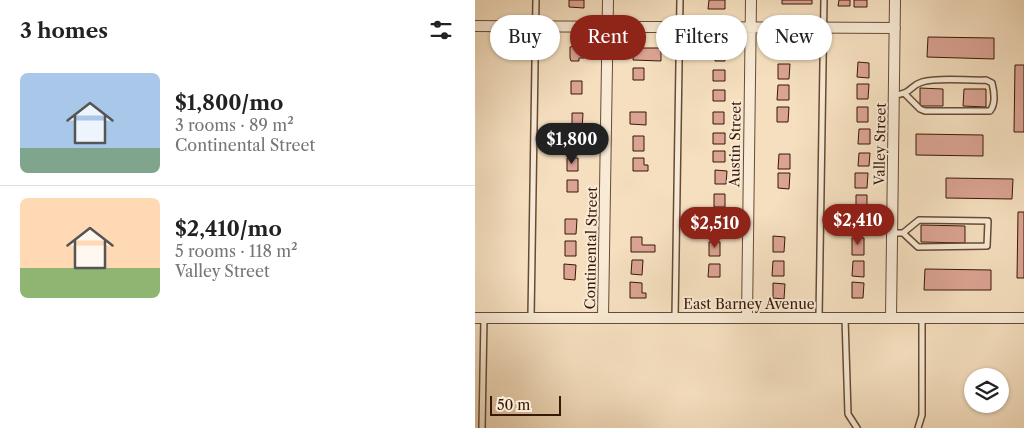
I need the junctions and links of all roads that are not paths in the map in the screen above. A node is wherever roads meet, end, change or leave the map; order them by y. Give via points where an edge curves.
1 (536, 0) edge
2 (608, 0) edge
3 (680, 0) edge
4 (751, 0) edge
5 (824, 0) edge
6 (895, 0) edge
7 (536, 15) edge
8 (607, 15) edge
9 (679, 15) edge
10 (824, 15) edge
11 (475, 26) edge
12 (490, 26) edge
13 (747, 28) edge
14 (751, 28) junction
15 (757, 28) edge
16 (832, 28) edge
17 (895, 28) junction
18 (535, 60) edge
19 (607, 60) edge
20 (679, 60) edge
21 (823, 60) edge
22 (905, 94) junction
23 (894, 95) junction
24 (892, 233) junction
25 (903, 233) junction
26 (531, 317) junction
27 (603, 317) junction
28 (819, 317) junction
29 (845, 317) junction
30 (922, 317) junction
31 (479, 318) edge
32 (675, 318) junction
33 (747, 318) junction
34 (891, 318) junction
35 (1024, 318) edge
36 (475, 402) edge
37 (482, 402) junction
38 (475, 427) edge
39 (482, 428) edge
40 (857, 428) edge
41 (918, 428) edge

1 - 7 lane
2 - 8 street, Continental Street
3 - 9 lane
4 - 14 street, Austin Street
5 - 10 lane
6 - 17 street, Valley Street
11 - 12 street
13 - 14 street
14 - 15 street
14 - 33 street, Austin Street
16 - 17 street
17 - 23 street, Valley Street
18 - 26 lane
19 - 27 street, Continental Street
20 - 32 lane
21 - 28 lane
22 - 22 lane via 920,82 986,80 992,83 994,90 990,110 920,109
22 - 23 lane
23 - 24 street, Valley Street
24 - 25 lane
24 - 34 street, Valley Street
25 - 25 lane via 919,220 988,220 987,246 918,247
26 - 27 street, East Barney Avenue
26 - 31 street, East Barney Avenue
27 - 32 street, East Barney Avenue
28 - 29 street, East Barney Avenue
28 - 33 street, East Barney Avenue
29 - 34 street, East Barney Avenue
29 - 40 lane via 848,414
30 - 34 street, East Barney Avenue
30 - 35 street, East Barney Avenue
30 - 41 lane via 923,415
31 - 37 lane
32 - 33 street, East Barney Avenue
36 - 37 lane
37 - 39 lane
38 - 39 lane

